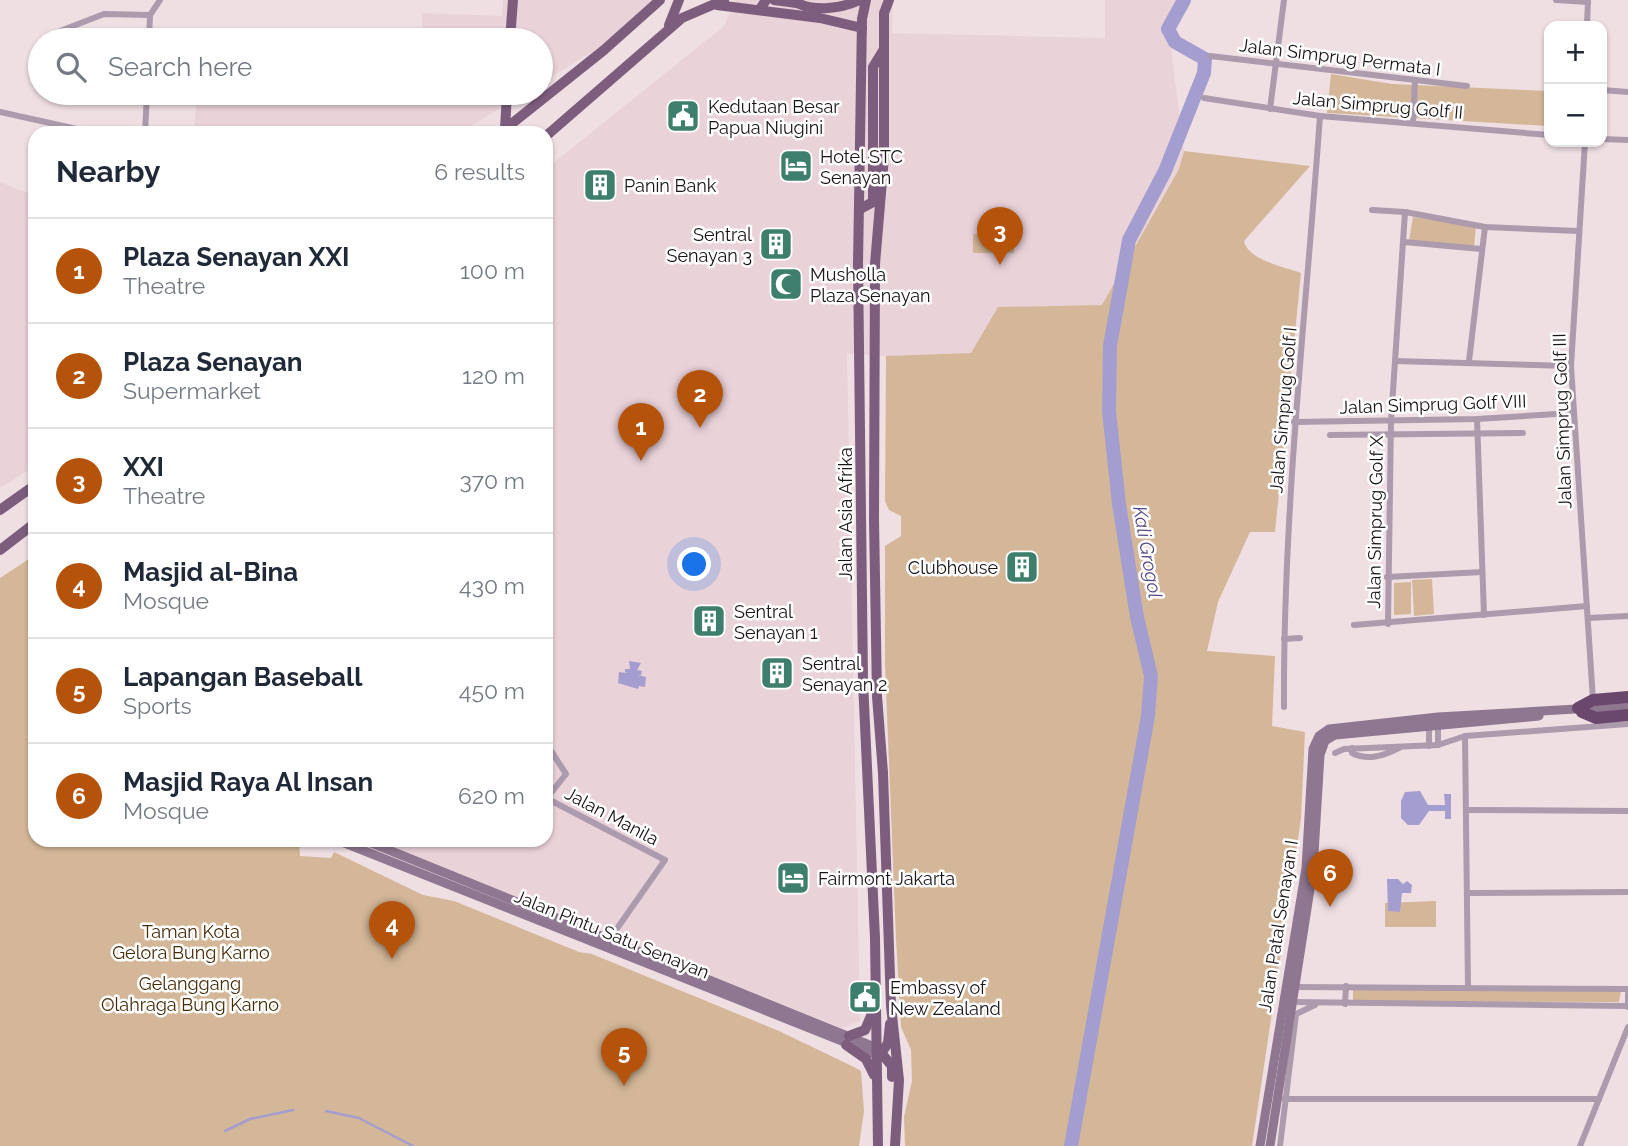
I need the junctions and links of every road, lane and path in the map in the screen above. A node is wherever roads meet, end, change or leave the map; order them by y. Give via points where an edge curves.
1 (159, 0) edge
2 (513, 0) edge
3 (660, 0) edge
4 (679, 0) edge
5 (774, 0) edge
6 (860, 0) edge
7 (866, 0) edge
8 (889, 0) edge
9 (1284, 0) edge
10 (1556, 0) edge
11 (1588, 1) edge
12 (794, 2) edge
13 (721, 3) edge
14 (763, 5) edge
15 (845, 6) junction
16 (150, 15) junction
17 (1587, 21) edge
18 (845, 22) junction
19 (69, 28) edge
20 (149, 28) edge
21 (511, 28) edge
22 (862, 28) junction
23 (659, 40) junction
24 (884, 48) junction
25 (1210, 56) dead end
26 (1274, 64) junction
27 (1415, 80) junction
28 (1467, 86) dead end
29 (1607, 90) edge
30 (553, 91) edge
31 (1628, 92) edge
32 (1204, 98) dead end
33 (146, 105) edge
34 (506, 105) edge
35 (535, 105) edge
36 (1270, 109) junction
37 (0, 112) edge
38 (1320, 116) junction
39 (1413, 123) junction
40 (47, 126) edge
41 (145, 126) edge
42 (504, 126) edge
43 (509, 126) edge
44 (553, 130) edge
45 (1544, 135) edge
46 (1607, 139) edge
47 (1628, 140) edge
48 (1585, 147) edge
49 (860, 209) junction
50 (1371, 210) dead end
51 (1405, 212) junction
52 (1485, 227) junction
53 (1578, 231) junction
54 (1404, 242) junction
55 (1481, 249) junction
56 (1395, 360) junction
57 (1469, 361) junction
58 (1571, 366) junction
59 (1572, 413) junction
60 (1477, 419) junction
61 (1391, 421) junction
62 (1294, 422) junction
63 (1477, 432) junction
64 (1523, 433) dead end
65 (1391, 434) junction
66 (1330, 435) dead end
67 (28, 490) edge
68 (0, 510) edge
69 (28, 528) edge
70 (874, 533) junction
71 (861, 534) junction
72 (0, 550) edge
73 (1482, 572) junction
74 (1387, 577) junction
75 (1587, 606) junction
76 (1484, 615) junction
77 (1628, 616) edge
78 (1588, 618) junction
79 (1388, 624) junction
80 (1354, 625) dead end
81 (1300, 638) dead end
82 (1284, 639) junction
83 (1628, 697) edge
84 (1628, 706) edge
85 (1284, 707) dead end
86 (1589, 707) junction
87 (1628, 715) edge
88 (1433, 722) junction
89 (1628, 724) edge
90 (1465, 736) junction
91 (1438, 745) junction
92 (1429, 746) junction
93 (1335, 753) dead end
94 (553, 754) edge
95 (553, 790) edge
96 (553, 802) edge
97 (1466, 810) junction
98 (1628, 811) edge
99 (354, 847) edge
100 (382, 847) edge
101 (1628, 892) edge
102 (1467, 893) junction
103 (613, 936) junction
104 (875, 938) junction
105 (889, 938) junction
106 (600, 946) junction
107 (630, 946) junction
108 (611, 950) junction
109 (623, 955) junction
110 (1289, 986) junction
111 (1346, 986) junction
112 (1468, 987) junction
113 (1628, 991) edge
114 (876, 1001) junction
115 (1287, 1002) junction
116 (1324, 1004) junction
117 (1345, 1004) junction
118 (891, 1006) junction
119 (1628, 1007) edge
120 (1628, 1027) edge
121 (847, 1040) junction
122 (879, 1052) junction
123 (1284, 1099) junction
124 (1599, 1099) junction
125 (895, 1142) edge
126 (872, 1146) edge
127 (878, 1146) edge
128 (1260, 1146) edge
129 (1270, 1146) edge
130 (1280, 1146) edge
131 (1580, 1146) edge

1 - 16 street
2 - 21 main road
3 - 30 main road
4 - 23 main road via 676,14
5 - 12 main road
6 - 15 main road
7 - 22 main road, Jalan Asia Afrika
8 - 24 main road, Jalan Asia Afrika via 884,13
9 - 26 street
10 - 11 street
11 - 17 street
12 - 15 main road
13 - 14 main road
13 - 23 main road via 682,18
14 - 18 main road
15 - 18 main road
16 - 19 street via 104,15
16 - 20 street
18 - 22 main road
22 - 49 main road, Jalan Asia Afrika
23 - 44 main road
24 - 49 main road via 873,67 873,202
24 - 70 main road, Jalan Asia Afrika via 882,209 875,264
25 - 26 street, Jalan Simprug Permata I
26 - 27 street, Jalan Simprug Permata I
26 - 36 street
27 - 28 street, Jalan Simprug Permata I
27 - 39 street
29 - 31 street
32 - 36 street, Jalan Simprug Golf II
33 - 41 street
34 - 42 main road
35 - 43 main road
36 - 38 street, Jalan Simprug Golf II
37 - 40 street
38 - 39 street, Jalan Simprug Golf II
38 - 62 street, Jalan Simprug Golf I
39 - 45 street, Jalan Simprug Golf II
46 - 47 street
48 - 53 street, Jalan Simprug Golf III
49 - 71 main road, Jalan Asia Afrika
50 - 51 street
51 - 52 street
51 - 54 street, Jalan Simprug Golf X
52 - 53 street
52 - 55 street
53 - 58 street, Jalan Simprug Golf III
54 - 55 street
54 - 56 street, Jalan Simprug Golf X
55 - 57 street
56 - 57 street
56 - 61 street, Jalan Simprug Golf X
57 - 58 street
58 - 59 street, Jalan Simprug Golf III
59 - 60 street, Jalan Simprug Golf VIII
59 - 75 street, Jalan Simprug Golf III
60 - 61 street, Jalan Simprug Golf VIII
60 - 63 street
61 - 62 street, Jalan Simprug Golf VIII
61 - 65 street, Jalan Simprug Golf X
62 - 82 street, Jalan Simprug Golf I
63 - 64 street
63 - 65 street
63 - 73 street
65 - 66 street
65 - 74 street, Jalan Simprug Golf X
67 - 68 main road
69 - 72 main road
70 - 71 main road
70 - 105 main road, Jalan Asia Afrika
71 - 104 main road, Jalan Asia Afrika
73 - 74 street
73 - 76 street
74 - 79 street, Jalan Simprug Golf X
75 - 76 street
75 - 78 street, Jalan Simprug Golf III
76 - 79 street
77 - 78 street
78 - 86 street, Jalan Simprug Golf III
79 - 80 street
81 - 82 street
82 - 85 street, Jalan Simprug Golf I
83 - 86 highway
84 - 86 main road, Jalan Patal Senayan I
86 - 87 highway via 1596,718
86 - 88 main road, Jalan Patal Senayan I
88 - 91 street
88 - 92 street
88 - 110 main road, Jalan Patal Senayan I via 1329,729 1316,741 1306,868
89 - 90 street
90 - 91 street
90 - 97 street
91 - 92 street
92 - 93 street via 1352,748
94 - 95 street via 566,774
96 - 103 street, Jalan Manila via 665,860
97 - 98 street
97 - 102 street
99 - 106 main road, Jalan Pintu Satu Senayan
100 - 103 main road, Jalan Pintu Satu Senayan
101 - 102 street
102 - 112 street
103 - 106 street
103 - 107 main road, Jalan Pintu Satu Senayan
103 - 108 street
104 - 105 main road via 882,943
104 - 114 main road, Jalan Asia Afrika
105 - 118 main road, Jalan Asia Afrika
106 - 108 main road, Jalan Pintu Satu Senayan
107 - 109 main road
107 - 121 main road, Jalan Pintu Satu Senayan
108 - 109 main road, Jalan Pintu Satu Senayan
109 - 121 main road, Jalan Pintu Satu Senayan
110 - 111 street
110 - 115 main road, Jalan Patal Senayan I
111 - 112 street
111 - 117 street
112 - 113 street
113 - 119 street
114 - 121 main road via 868,1026
114 - 122 main road, Jalan Asia Afrika
115 - 116 street
115 - 128 main road, Jalan Patal Senayan I
115 - 129 main road, Jalan Patal Senayan I
116 - 117 street
116 - 123 street via 1296,1014
117 - 119 street
118 - 122 main road via 888,1043
118 - 125 main road, Jalan Asia Afrika via 899,1080
120 - 124 street
121 - 122 main road, Jalan Pintu Satu Senayan
121 - 126 main road via 874,1074
122 - 125 main road via 892,1066
122 - 127 main road, Jalan Asia Afrika
123 - 124 street
123 - 130 street
124 - 131 street

